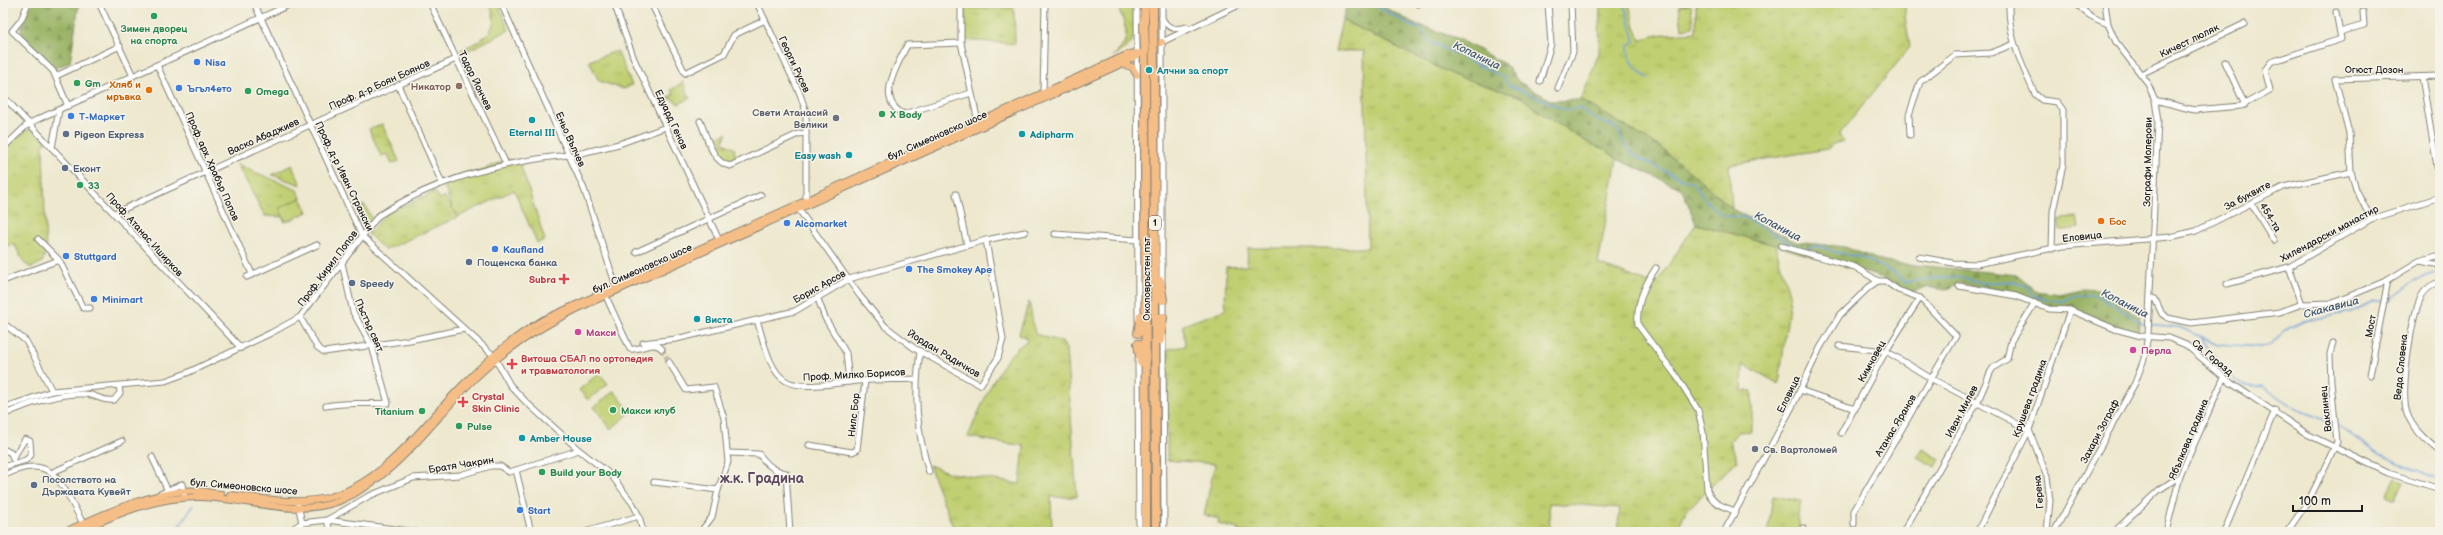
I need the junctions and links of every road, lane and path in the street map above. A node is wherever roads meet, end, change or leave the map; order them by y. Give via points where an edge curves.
1 (28, 3) edge
2 (99, 3) edge
3 (254, 3) edge
4 (293, 3) edge
5 (430, 3) edge
6 (501, 3) edge
7 (614, 3) edge
8 (651, 3) edge
9 (757, 3) edge
10 (961, 3) edge
11 (1046, 3) edge
12 (1137, 3) edge
13 (1145, 3) edge
14 (1153, 3) edge
15 (1162, 3) edge
16 (1243, 3) edge
17 (1548, 3) edge
18 (1571, 3) edge
19 (2009, 3) edge
20 (2077, 3) edge
21 (2105, 3) edge
22 (2336, 12) dead end
23 (2363, 12) dead end
24 (261, 18) junction
25 (1162, 18) junction
26 (765, 20) junction
27 (1202, 23) junction
28 (2108, 24) junction
29 (2244, 24) dead end
30 (2340, 32) junction
31 (1162, 42) junction
32 (961, 43) junction
33 (2014, 44) junction
34 (120, 46) junction
35 (1137, 53) junction
36 (456, 60) junction
37 (2225, 62) dead end
38 (1121, 64) junction
39 (157, 65) junction
40 (2141, 74) junction
41 (1141, 75) junction
42 (56, 76) junction
43 (133, 76) junction
44 (2440, 76) edge
45 (2422, 77) junction
46 (1540, 81) dead end
47 (398, 85) junction
48 (1558, 88) dead end
49 (971, 93) junction
50 (1043, 93) junction
51 (3, 96) edge
52 (2155, 100) junction
53 (2245, 105) junction
54 (68, 106) junction
55 (59, 110) junction
56 (700, 121) dead end
57 (978, 122) junction
58 (29, 124) junction
59 (310, 125) junction
60 (666, 127) junction
61 (806, 133) junction
62 (1910, 135) dead end
63 (3, 148) edge
64 (52, 148) junction
65 (569, 155) junction
66 (506, 164) junction
67 (205, 172) junction
68 (2351, 172) junction
69 (442, 183) junction
70 (2440, 184) edge
71 (956, 194) dead end
72 (761, 195) dead end
73 (2440, 197) edge
74 (2251, 203) junction
75 (806, 204) junction
76 (797, 208) junction
77 (115, 213) junction
78 (709, 219) junction
79 (2370, 219) junction
80 (1025, 232) dead end
81 (1055, 234) dead end
82 (362, 236) junction
83 (2154, 238) junction
84 (38, 239) dead end
85 (719, 240) junction
86 (986, 240) junction
87 (1138, 240) junction
88 (2274, 241) dead end
89 (317, 245) dead end
90 (967, 245) junction
91 (1781, 246) dead end
92 (2052, 249) junction
93 (636, 252) dead end
94 (1156, 252) junction
95 (2440, 255) edge
96 (1919, 257) dead end
97 (59, 260) junction
98 (2419, 261) junction
99 (342, 263) junction
100 (2440, 265) edge
101 (2289, 267) junction
102 (1656, 268) dead end
103 (849, 279) junction
104 (3, 280) edge
105 (2388, 280) junction
106 (1878, 281) junction
107 (2440, 282) edge
108 (2227, 284) dead end
109 (616, 286) junction
110 (1959, 286) dead end
111 (604, 293) junction
112 (818, 298) junction
113 (1145, 298) junction
114 (1920, 298) junction
115 (2151, 298) junction
116 (1162, 300) junction
117 (2035, 303) junction
118 (2302, 304) junction
119 (90, 308) dead end
120 (2070, 310) junction
121 (300, 317) junction
122 (1163, 317) junction
123 (3, 323) edge
124 (758, 323) dead end
125 (464, 329) junction
126 (2148, 332) junction
127 (1138, 333) junction
128 (643, 343) dead end
129 (2332, 343) dead end
130 (1138, 344) junction
131 (372, 346) junction
132 (1839, 346) dead end
133 (241, 348) junction
134 (662, 349) dead end
135 (920, 351) junction
136 (1886, 351) junction
137 (494, 357) junction
138 (669, 362) tunnel mouth
139 (1155, 374) junction
140 (2370, 375) dead end
141 (2224, 377) junction
142 (916, 379) junction
143 (1932, 379) junction
144 (865, 381) junction
145 (849, 382) junction
146 (120, 386) junction
147 (1145, 387) junction
148 (1800, 390) junction
149 (52, 391) junction
150 (1977, 403) junction
151 (326, 406) dead end
152 (3, 408) edge
153 (1855, 409) junction
154 (2275, 410) junction
155 (3, 415) edge
156 (2029, 430) junction
157 (1841, 433) dead end
158 (122, 441) dead end
159 (809, 445) dead end
160 (2334, 446) junction
161 (577, 447) junction
162 (3, 450) edge
163 (2440, 452) edge
164 (728, 453) junction
165 (152, 457) dead end
166 (13, 458) junction
167 (9, 464) junction
168 (3, 468) edge
169 (516, 470) junction
170 (53, 472) junction
171 (929, 472) dead end
172 (3, 476) edge
173 (2180, 476) junction
174 (654, 482) dead end
175 (167, 489) junction
176 (2440, 489) edge
177 (718, 490) junction
178 (184, 494) junction
179 (153, 497) junction
180 (298, 504) junction
181 (1735, 511) junction
182 (639, 516) junction
183 (327, 520) junction
184 (302, 523) junction
185 (1854, 524) dead end
186 (85, 526) junction
187 (702, 530) dead end
188 (77, 531) edge
189 (406, 531) edge
190 (65, 532) edge
191 (287, 532) edge
192 (330, 532) edge
193 (417, 532) edge
194 (531, 532) edge
195 (585, 532) edge
196 (643, 532) edge
197 (790, 532) edge
198 (1139, 532) edge
199 (1146, 532) edge
200 (1156, 532) edge
201 (1164, 532) edge
202 (1724, 532) edge
203 (1903, 532) edge
204 (1977, 532) edge
205 (2047, 532) edge
206 (2054, 532) edge
207 (2116, 532) edge
208 (2166, 532) edge
209 (2224, 532) edge
210 (2287, 532) edge

1 - 42 street via 12,31
2 - 34 street
3 - 24 street, Проф. д-р Иван Странски
4 - 24 street
5 - 36 street, Тодор Йончев
6 - 65 street, Еньо Вълчев
7 - 60 street, Едуард Генов via 634,59
8 - 26 street via 685,73 724,54 734,35
9 - 26 street, Георги Русев
10 - 32 street
11 - 50 street
12 - 35 street
13 - 41 highway, Околовръстен път / 1, bridge
14 - 94 highway, Околовръстен път / 1, bridge
15 - 25 street
16 - 27 street, бул. Симеоновско шосе
17 - 46 street via 1551,44
18 - 48 street via 1573,52
19 - 33 street via 2008,20
20 - 28 street via 2081,9
21 - 28 street, Зографи Молерови
22 - 30 street
23 - 30 street via 2364,25
24 - 39 street
24 - 59 street, Проф. д-р Иван Странски
25 - 27 street via 1165,24 1175,29
25 - 31 street
26 - 61 street, Георги Русев via 801,98 806,112
27 - 31 street, бул. Симеоновско шосе
28 - 40 street, Зографи Молерови via 2116,42
29 - 40 street, Кичест люляк
30 - 53 street via 2341,39 2274,59 2265,70 2270,90
31 - 35 main road, бул. Симеоновско шосе
31 - 116 street
32 - 49 street
32 - 49 street via 907,45 889,88 891,100 900,112 910,113
33 - 62 street via 1991,53 1955,55 1920,82 1909,115
33 - 92 street via 2038,97 2057,102 2063,110 2064,165 2053,211
34 - 42 street
34 - 43 street
35 - 38 main road, бул. Симеоновско шосе
35 - 41 street
35 - 50 main road, бул. Симеоновско шосе via 1129,54
36 - 47 street, Проф. д-р Боян Боянов
36 - 66 street, Тодор Йончев
37 - 53 street
38 - 41 main road via 1132,67
38 - 75 main road, бул. Симеоновско шосе
39 - 43 street
39 - 67 street, Проф. арх. Храбър Попов
40 - 52 street, Зографи Молерови
41 - 87 street
41 - 113 highway, Околовръстен път / 1
42 - 54 street
43 - 54 street
44 - 45 street, Огюст Дозон
45 - 68 street, Огюст Дозон via 2335,79 2350,133
45 - 70 street
47 - 59 street, Проф. д-р Боян Боянов
47 - 69 street
49 - 57 street
50 - 57 main road, бул. Симеоновско шосе
51 - 58 street, Проф. Атанас Иширков
52 - 53 street via 2194,110
52 - 83 street, Зографи Молерови via 2158,121
54 - 55 street
55 - 58 street
55 - 64 street
56 - 61 street via 719,162 730,166 798,134
57 - 75 main road, бул. Симеоновско шосе
58 - 63 street
58 - 64 street, Проф. Атанас Иширков
59 - 67 street, Васко Абаджиев
59 - 82 street, Проф. д-р Иван Странски
60 - 65 street, Проф. Кирил Попов via 619,144
60 - 78 street, Едуард Генов
61 - 75 street, Георги Русев
64 - 77 street, Проф. Атанас Иширков
65 - 66 street, Проф. Кирил Попов
65 - 109 street, Еньо Вълчев via 584,189
66 - 69 street, Проф. Кирил Попов
67 - 77 street, Васко Абаджиев
67 - 89 street, Проф. арх. Храбър Попов via 250,275
68 - 74 street, За буквите via 2283,187
68 - 79 street, Огюст Дозон
69 - 82 street, Проф. Кирил Попов via 378,216
71 - 90 street
72 - 78 street
73 - 79 street, Хилендарски манастир
74 - 83 street, За буквите via 2196,231
74 - 88 street, 454-та
75 - 76 main road, бул. Симеоновско шосе
76 - 85 main road, бул. Симеоновско шосе
76 - 103 street, Йордан Радичков
76 - 111 main road, бул. Симеоновско шосе
77 - 133 street, Проф. Атанас Иширков
78 - 85 street, Едуард Генов
78 - 93 street
79 - 101 street, Хилендарски манастир
80 - 86 street, Борис Арсов
81 - 87 street
82 - 99 street, Проф. Кирил Попов
82 - 125 street, Проф. д-р Иван Странски
83 - 92 street, Еловица
83 - 115 street, Зографи Молерови
84 - 97 street
85 - 109 main road, бул. Симеоновско шосе
86 - 90 street, Борис Арсов
86 - 135 street, Йордан Радичков via 1003,338 998,358 980,385
87 - 127 street
90 - 103 street, Борис Арсов
91 - 106 street via 1855,267
92 - 96 street, Еловица via 1977,264
94 - 116 highway
94 - 139 highway, Околовръстен път / 1
95 - 98 street
97 - 104 street
97 - 119 street via 83,308
98 - 100 street
98 - 105 street
99 - 121 street, Проф. Кирил Попов
99 - 131 street, Пъстър свят via 353,312
101 - 108 street, Хилендарски манастир
101 - 118 street
102 - 181 street via 1643,290 1638,325 1675,373 1698,410 1703,432 1707,490 1710,499
103 - 112 street, Борис Арсов
103 - 135 street, Йордан Радичков via 886,326
105 - 118 street via 2333,303
105 - 140 street, Мост
106 - 114 street via 1885,281 1898,290
106 - 148 street, Еловица via 1840,315 1820,348
107 - 163 street, Веда Словена via 2430,286 2419,301 2411,340 2404,400 2412,424
109 - 111 main road, бул. Симеоновско шосе
110 - 117 street, Св. Горазд via 2016,296
111 - 134 street via 630,349 652,345
111 - 137 main road, бул. Симеоновско шосе via 544,325
112 - 128 street, Борис Арсов via 804,307 785,313 673,339
112 - 145 street via 825,318 846,353
113 - 127 highway
113 - 147 highway, Околовръстен път / 1
114 - 136 street, Кимчовец
114 - 143 street, Атанас Яранов via 1956,336
115 - 118 street via 2155,299 2162,314 2168,318 2191,323 2280,312
115 - 126 street, Зографи Молерови
116 - 122 street
117 - 120 street, Св. Горазд via 2049,310
117 - 150 street, Иван Милев via 2011,340 2007,359 1994,367
120 - 126 street, Св. Горазд via 2141,336
120 - 156 street, Крушева градина
121 - 131 street via 320,350 328,352
121 - 133 street, Проф. Кирил Попов
122 - 139 highway
122 - 201 street
123 - 149 street via 26,341
124 - 145 street, Проф. Милко Борисов via 765,349 774,369 782,378 797,386
125 - 131 street
125 - 137 street, Проф. д-р Иван Странски
126 - 141 street, Св. Горазд via 2186,345
126 - 206 street, Захари Зограф via 2144,358 2135,383
127 - 130 street
129 - 160 street, Ваклинец via 2331,382 2336,430
130 - 147 highway
130 - 198 street
131 - 151 street, Пъстър свят via 388,403 367,405 344,402
132 - 136 street
133 - 146 street, Проф. Кирил Попов via 165,381
135 - 142 street
136 - 143 street
136 - 153 street, Кимчовец
137 - 161 street, Проф. д-р Иван Странски via 510,385
137 - 180 main road, бул. Симеоновско шосе via 381,477 339,500 323,505
138 - 164 street via 688,391 714,387 722,412
139 - 200 highway, Околовръстен път / 1
141 - 154 street, Св. Горазд
141 - 173 street, Ябълкова градина
142 - 144 street, Проф. Милко Борисов
142 - 171 street via 918,433
143 - 150 street
143 - 185 street, Атанас Яранов via 1854,511
144 - 145 street, Проф. Милко Борисов
144 - 159 street, Нилс Бор via 857,450 852,452
146 - 149 street, Проф. Кирил Попов
146 - 155 street via 120,393 114,400 88,394 65,395 18,408
147 - 199 highway, Околовръстен път / 1
148 - 153 street
148 - 181 street, Еловица
149 - 152 street, Проф. Кирил Попов
150 - 156 street
150 - 203 street, Иван Милев
153 - 157 street, Кимчовец
154 - 160 street, Св. Горазд via 2307,434
154 - 209 street
156 - 204 street, Крушева градина
156 - 205 street, Герена via 2047,476 2050,501
158 - 170 street
160 - 176 street, Св. Горазд via 2388,473
160 - 210 street, Ваклинец via 2309,500
161 - 169 street
161 - 182 street, Проф. д-р Иван Странски via 611,475
162 - 166 street via 11,453
164 - 177 street
164 - 197 street via 759,454 775,470 786,473
165 - 175 street
166 - 167 street
166 - 167 street via 22,441 30,440 31,454 26,460
167 - 168 street
169 - 183 street, Братя Чакрин via 509,472 500,466 491,466 460,475 413,478 369,496
169 - 194 street
170 - 172 street via 44,467 32,466
170 - 186 street
173 - 207 street via 2159,490
173 - 208 street, Ябълкова градина
174 - 177 street
175 - 178 street, бул. Симеоновско шосе via 182,484
175 - 179 street, бул. Симеоновско шосе
177 - 187 street via 712,517
178 - 179 main road, бул. Симеоновско шосе
178 - 180 main road, бул. Симеоновско шосе
178 - 186 main road, бул. Симеоновско шосе via 135,507
179 - 186 main road, бул. Симеоновско шосе via 118,508
180 - 184 street
181 - 202 street, Еловица
182 - 195 street
182 - 196 street, Проф. д-р Иван Странски
183 - 184 street
183 - 189 street
183 - 192 street
184 - 191 street
186 - 188 main road, бул. Симеоновско шосе
188 - 190 main road, бул. Симеоновско шосе
189 - 193 street

